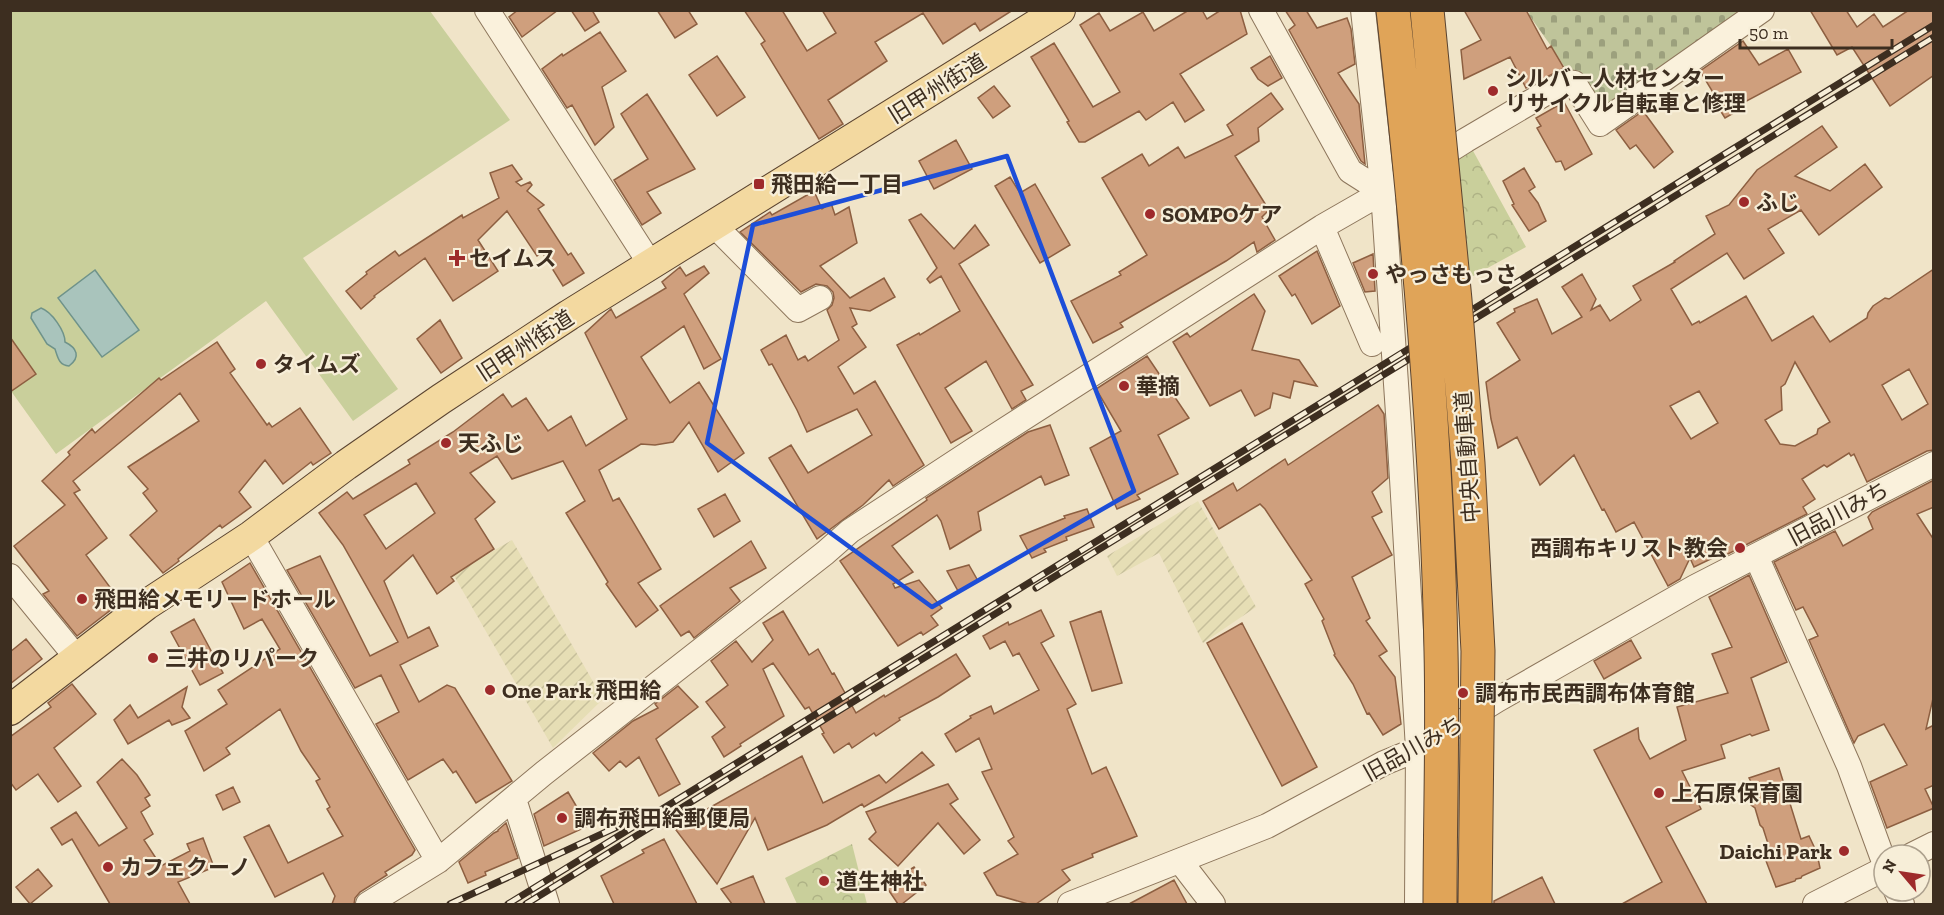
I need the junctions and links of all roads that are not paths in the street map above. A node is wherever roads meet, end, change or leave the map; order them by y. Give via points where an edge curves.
1 (487, 10) edge
2 (1060, 10) edge
3 (1261, 10) edge
4 (1363, 10) edge
5 (1393, 10) edge
6 (1428, 10) edge
7 (1762, 10) edge
8 (1028, 19) edge
9 (1383, 192) junction
10 (714, 225) junction
11 (1322, 228) junction
12 (651, 265) junction
13 (820, 298) dead end
14 (1372, 345) dead end
15 (1934, 464) edge
16 (251, 536) junction
17 (1756, 556) junction
18 (10, 576) edge
19 (77, 658) junction
20 (10, 710) edge
21 (1418, 749) junction
22 (514, 799) junction
23 (1877, 843) edge
24 (438, 861) junction
25 (1180, 861) junction
26 (1872, 875) edge
27 (368, 904) edge
28 (548, 904) edge
29 (1070, 904) edge
30 (1213, 904) edge
31 (1417, 904) edge
32 (1440, 904) edge
33 (1475, 904) edge
34 (1815, 904) edge

1 - 12 street
2 - 8 main road, 旧甲州街道
3 - 9 street via 1350,171
4 - 9 street
5 - 32 highway, 中央自動車道, bridge via 1433,463 1441,651
6 - 33 highway, 中央自動車道, bridge via 1457,323 1478,640
7 - 9 street via 1600,124 1574,83 1566,82
8 - 10 main road, 旧甲州街道
9 - 11 street
9 - 21 street
10 - 12 main road, 旧甲州街道
10 - 13 street via 798,310
11 - 14 street
11 - 22 street via 850,531
12 - 16 main road, 旧甲州街道 via 441,399
15 - 17 street, 旧品川みち
16 - 19 main road, 旧甲州街道 via 146,605
16 - 24 street
17 - 21 street, 旧品川みち via 1539,676
17 - 23 street via 1849,766
18 - 19 street
19 - 20 main road, 旧甲州街道
21 - 25 street, 旧品川みち via 1384,763 1268,826
21 - 31 street
22 - 24 street
22 - 28 street
24 - 27 street
25 - 29 street, 旧品川みち
25 - 30 street
26 - 34 street

